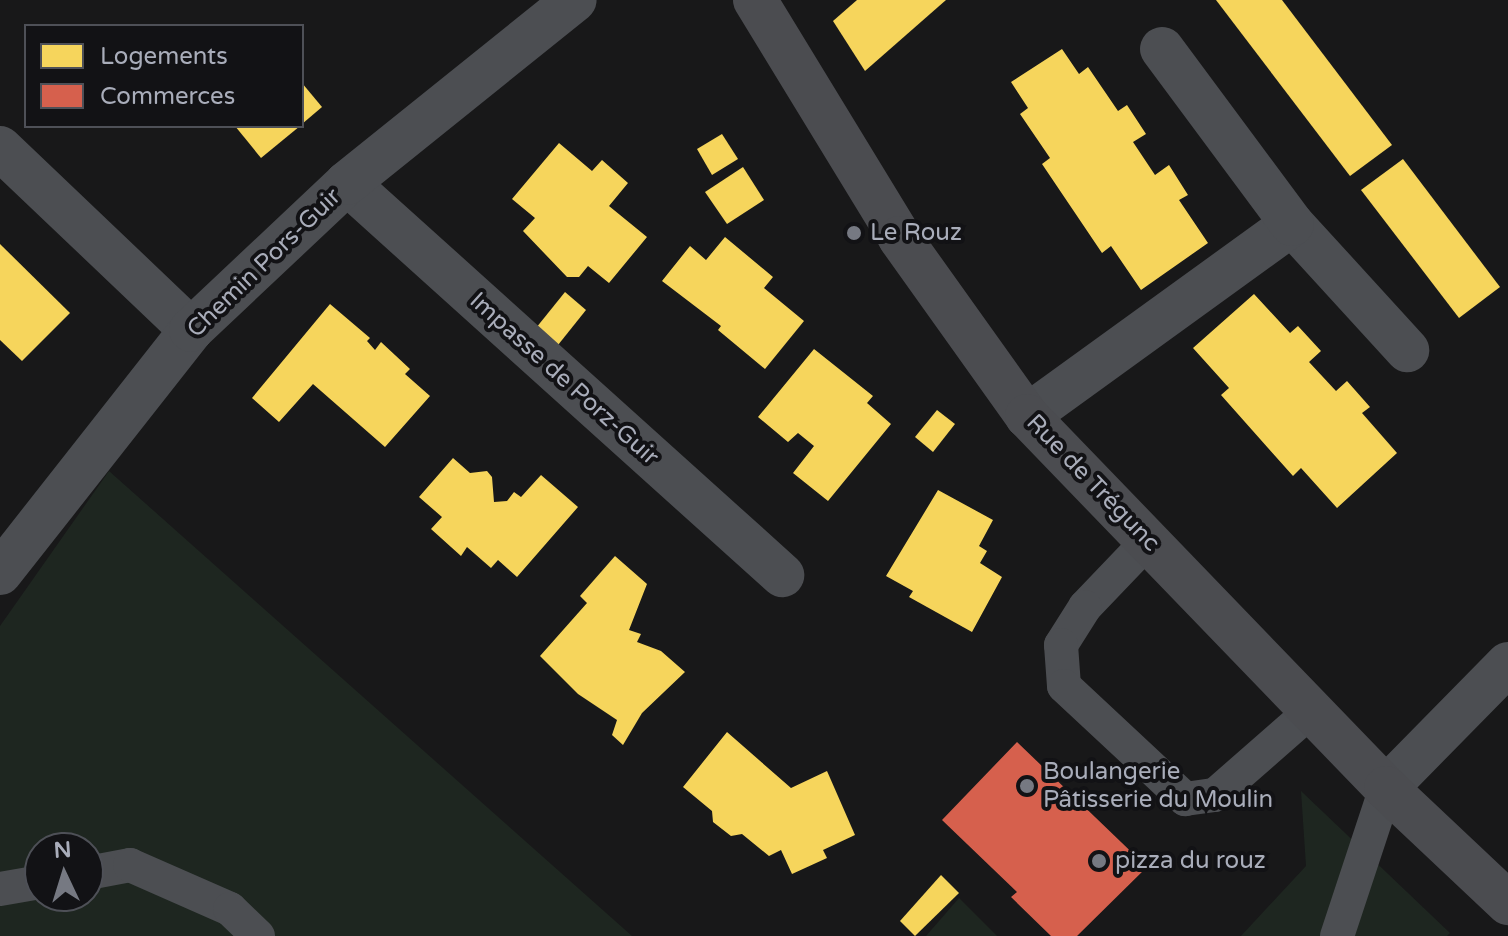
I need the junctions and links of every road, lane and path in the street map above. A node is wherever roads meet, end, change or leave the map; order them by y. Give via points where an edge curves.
1 (575, 0) edge
2 (755, 0) edge
3 (1162, 49) dead end
4 (0, 148) edge
5 (347, 183) junction
6 (1292, 224) junction
7 (191, 330) junction
8 (1407, 350) dead end
9 (1027, 416) junction
10 (1148, 541) junction
11 (0, 573) edge
12 (782, 575) dead end
13 (1508, 664) edge
14 (1312, 710) junction
15 (1386, 788) junction
16 (104, 870) edge
17 (24, 885) edge
18 (0, 889) edge
19 (1508, 903) edge
20 (258, 936) edge
21 (1337, 936) edge

1 - 5 street, Chemin Pors-Guir
2 - 9 main road, Rue de Trégunc via 900,238
3 - 6 street
4 - 7 street
5 - 7 street, Chemin Pors-Guir
5 - 12 street, Impasse de Porz-Guir
6 - 8 street
6 - 9 street
7 - 11 street, Chemin Pors-Guir
9 - 10 main road, Rue de Trégunc
10 - 14 main road, Rue de Trégunc
10 - 14 lane via 1085,607 1061,645 1064,686 1185,799 1215,795
13 - 15 street
14 - 15 main road, Rue de Trégunc
15 - 19 main road, Rue de Trégunc
15 - 21 lane
16 - 20 lane via 130,865 230,909
17 - 18 lane

